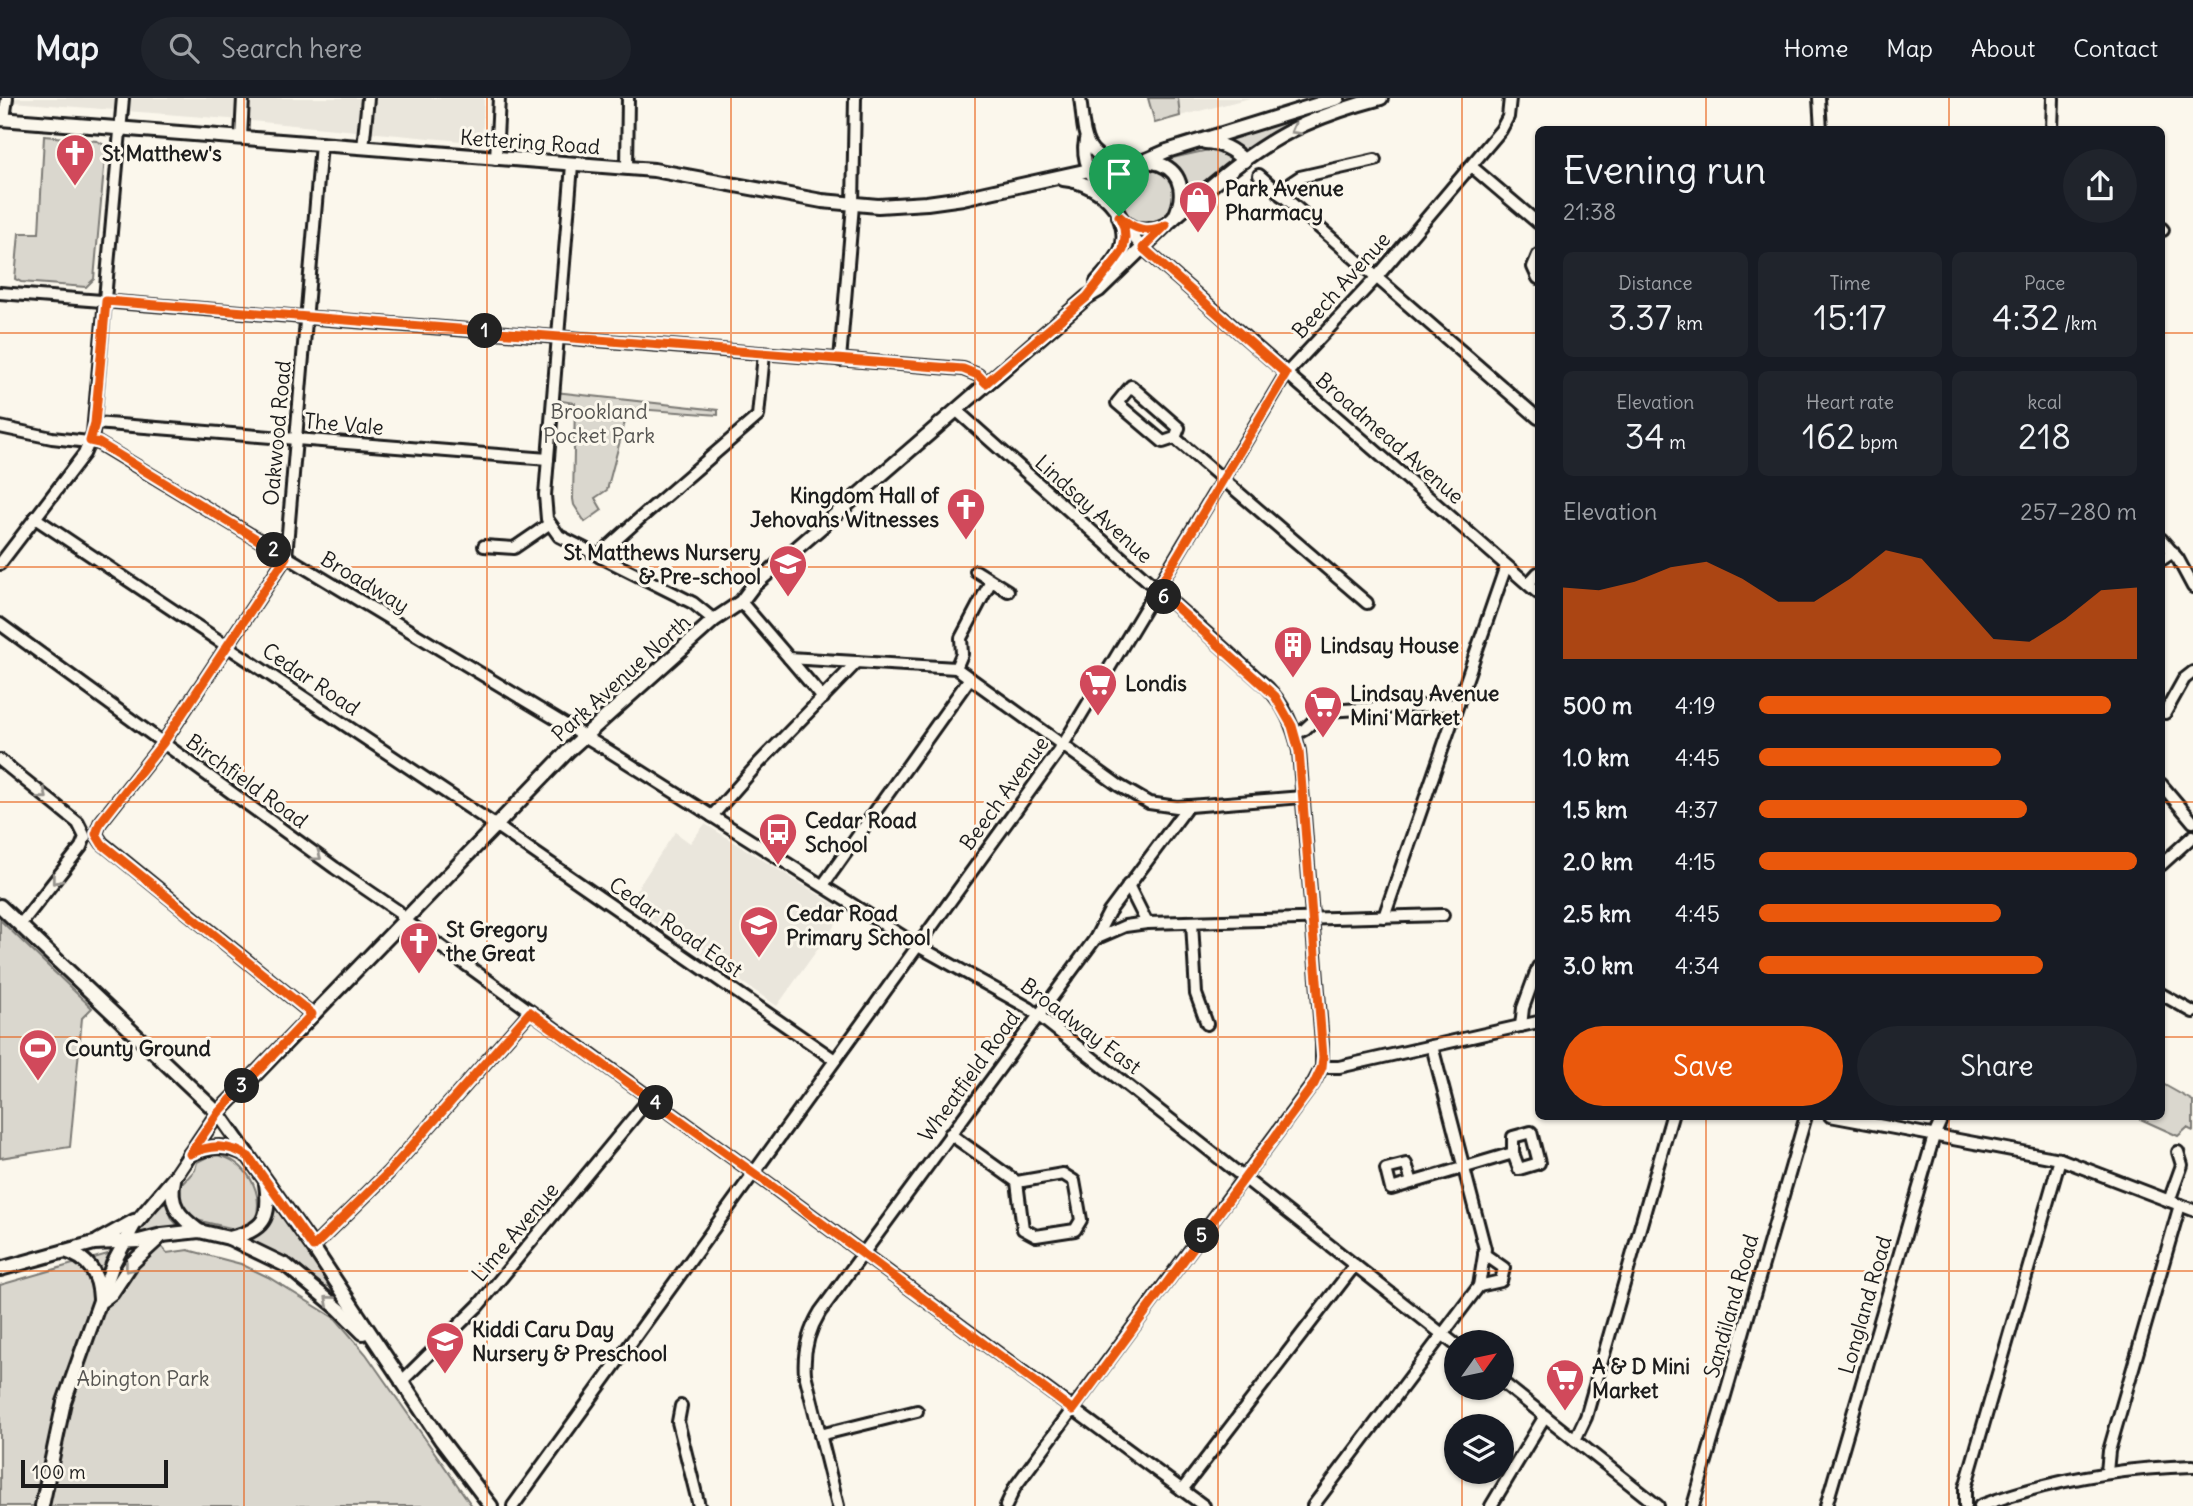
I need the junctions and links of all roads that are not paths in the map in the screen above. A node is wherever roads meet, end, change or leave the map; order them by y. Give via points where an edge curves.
1 (7, 98) edge
2 (123, 98) edge
3 (243, 98) edge
4 (368, 98) edge
5 (499, 98) edge
6 (628, 98) edge
7 (855, 98) edge
8 (1080, 98) edge
9 (1338, 98) edge
10 (1381, 98) edge
11 (1510, 98) edge
12 (1819, 98) edge
13 (2053, 98) edge
14 (2, 119) edge
15 (1821, 126) edge
16 (2052, 126) edge
17 (120, 129) junction
18 (241, 138) junction
19 (1086, 138) junction
20 (1201, 142) junction
21 (321, 144) junction
22 (363, 148) junction
23 (496, 159) junction
24 (1375, 160) dead end
25 (1244, 161) junction
26 (1137, 163) junction
27 (572, 165) junction
28 (1116, 165) junction
29 (1471, 166) junction
30 (627, 168) junction
31 (1089, 170) junction
32 (1259, 175) dead end
33 (1053, 178) junction
34 (1281, 195) junction
35 (853, 205) junction
36 (1117, 213) junction
37 (1535, 220) edge
38 (1170, 221) junction
39 (1143, 248) junction
40 (1376, 278) junction
41 (0, 293) edge
42 (1087, 297) junction
43 (106, 301) junction
44 (306, 317) junction
45 (558, 337) junction
46 (764, 354) junction
47 (840, 360) junction
48 (1286, 374) junction
49 (986, 383) junction
50 (956, 410) junction
51 (1535, 415) edge
52 (95, 423) junction
53 (0, 427) edge
54 (1175, 438) junction
55 (295, 439) junction
56 (90, 441) junction
57 (548, 459) junction
58 (1223, 479) junction
59 (35, 519) junction
60 (549, 524) junction
61 (2165, 543) edge
62 (484, 546) dead end
63 (2173, 552) junction
64 (286, 557) junction
65 (600, 557) junction
66 (2165, 557) edge
67 (0, 564) edge
68 (2188, 564) edge
69 (1506, 566) junction
70 (976, 571) dead end
71 (1535, 576) edge
72 (991, 581) junction
73 (1528, 584) junction
74 (2193, 587) edge
75 (1157, 590) junction
76 (1535, 590) edge
77 (1009, 591) dead end
78 (741, 602) junction
79 (1367, 603) dead end
80 (714, 620) junction
81 (0, 624) edge
82 (228, 647) junction
83 (789, 658) junction
84 (857, 662) junction
85 (956, 668) junction
86 (2193, 672) edge
87 (970, 678) junction
88 (823, 698) junction
89 (1458, 704) junction
90 (2167, 716) edge
91 (1296, 734) junction
92 (583, 736) junction
93 (163, 743) junction
94 (1063, 745) junction
95 (0, 760) edge
96 (2165, 789) edge
97 (1302, 797) junction
98 (1188, 806) junction
99 (712, 816) junction
100 (2193, 822) edge
101 (495, 825) junction
102 (90, 833) junction
103 (2193, 836) edge
104 (2165, 861) edge
105 (1128, 885) junction
106 (823, 886) junction
107 (0, 906) edge
108 (1443, 915) dead end
109 (1384, 916) junction
110 (404, 919) junction
111 (1312, 919) junction
112 (1192, 922) junction
113 (1147, 923) junction
114 (20, 925) junction
115 (1095, 939) junction
116 (918, 946) junction
117 (1535, 975) edge
118 (2165, 996) edge
119 (530, 1012) junction
120 (2193, 1012) edge
121 (312, 1014) junction
122 (1038, 1014) junction
123 (1535, 1023) edge
124 (1207, 1024) dead end
125 (1521, 1026) junction
126 (1432, 1046) junction
127 (835, 1060) junction
128 (1322, 1067) junction
129 (239, 1089) junction
130 (196, 1094) junction
131 (649, 1098) junction
132 (218, 1113) junction
133 (1671, 1120) edge
134 (1805, 1120) edge
135 (1851, 1120) edge
136 (1941, 1120) edge
137 (205, 1131) junction
138 (234, 1134) junction
139 (950, 1134) junction
140 (1934, 1136) junction
141 (2178, 1152) dead end
142 (1513, 1153) dead end
143 (190, 1154) junction
144 (249, 1157) junction
145 (2060, 1159) junction
146 (1464, 1169) junction
147 (754, 1173) junction
148 (1245, 1177) junction
149 (174, 1178) junction
150 (265, 1179) junction
151 (1017, 1182) junction
152 (1412, 1182) dead end
153 (2169, 1201) junction
154 (2180, 1205) junction
155 (2193, 1210) edge
156 (139, 1218) junction
157 (199, 1231) junction
158 (162, 1235) junction
159 (229, 1238) junction
160 (124, 1242) junction
161 (94, 1243) junction
162 (313, 1247) junction
163 (64, 1251) junction
164 (863, 1254) junction
165 (1484, 1254) junction
166 (1354, 1265) junction
167 (0, 1269) edge
168 (1479, 1286) junction
169 (100, 1303) junction
170 (1443, 1335) junction
171 (378, 1348) junction
172 (401, 1382) junction
173 (1514, 1391) edge
174 (681, 1406) dead end
175 (1073, 1410) junction
176 (917, 1411) dead end
177 (1545, 1416) junction
178 (820, 1434) junction
179 (1576, 1440) junction
180 (2193, 1466) edge
181 (2107, 1472) junction
182 (1182, 1490) junction
183 (42, 1506) edge
184 (491, 1506) edge
185 (513, 1506) edge
186 (699, 1506) edge
187 (838, 1506) edge
188 (1004, 1506) edge
189 (1204, 1506) edge
190 (1313, 1506) edge
191 (1492, 1506) edge
192 (1658, 1506) edge
193 (1693, 1506) edge
194 (1826, 1506) edge
195 (1965, 1506) edge
196 (1980, 1506) edge

1 - 14 street
2 - 17 street
3 - 18 street
4 - 22 street
5 - 23 street
6 - 30 street
7 - 35 street
8 - 19 street
9 - 20 main road, Kettering Road
10 -> 25 main road via 1302,125
11 - 29 street, Beech Avenue via 1505,125
12 - 15 street
13 - 16 street
14 - 17 main road, Kettering Road
17 - 18 main road, Kettering Road
17 - 43 street
18 - 21 main road, Kettering Road
19 - 28 street via 1092,152
19 - 31 street
20 - 25 main road via 1224,145
20 - 26 main road, Kettering Road
21 - 22 main road, Kettering Road
21 - 44 street, Oakwood Road
22 - 23 main road, Kettering Road
23 - 27 main road, Kettering Road
24 - 34 street via 1300,177
25 - 38 main road
26 - 28 main road, Kettering Road
26 - 36 main road via 1124,171 1114,187
26 - 38 main road via 1157,163 1177,178 1182,198
27 - 30 main road, Kettering Road
27 - 45 street
28 - 31 main road, Kettering Road
29 - 37 street
29 - 40 street, Beech Avenue
30 - 35 main road, Kettering Road
31 - 33 main road, Kettering Road
31 - 36 street, Broadmead Avenue
32 - 34 street
33 - 35 main road, Kettering Road via 927,203
33 - 36 main road, Kettering Road via 1086,185
34 - 40 street
35 - 47 street
36 - 38 main road via 1137,229 1157,229
36 - 39 street, Broadmead Avenue
36 - 42 main road, Park Avenue North via 1123,250
38 - 39 main road, Park Avenue North
39 - 42 main road, Park Avenue North
39 - 48 street, Broadmead Avenue
40 - 48 street, Beech Avenue
40 - 51 street
41 - 43 street
42 - 49 main road, Park Avenue North
43 - 44 street
43 - 52 street
44 - 45 street
44 - 55 street, Oakwood Road
45 - 46 street
45 - 57 street
46 - 47 street
46 - 65 street via 758,416
47 - 49 street via 963,369
48 - 58 street, Beech Avenue
48 - 69 street, Broadmead Avenue
49 - 50 main road, Park Avenue North
50 - 75 street, Lindsay Avenue
50 - 78 main road, Park Avenue North via 753,586
52 - 55 street, The Vale
52 - 56 street
53 - 56 street
54 - 54 street via 1163,442 1117,403 1131,386 1179,428
54 - 58 street
55 - 57 street, The Vale
55 - 64 street, Oakwood Road
56 - 59 street
56 - 64 street, Broadway
57 - 60 street via 545,506
58 - 75 street, Beech Avenue
58 - 79 street
59 - 67 street
59 - 82 street, Cedar Road
60 - 62 street via 514,548
60 - 65 street via 559,536
61 - 63 street
63 - 66 street
63 - 68 street
64 - 82 street, Oakwood Road
64 - 92 street, Broadway
65 - 80 street via 699,606
68 - 74 street
69 - 73 street, Broadmead Avenue
69 - 89 street
70 - 72 street
71 - 73 street
72 - 77 street
72 - 85 street via 961,638
73 - 76 street, Broadmead Avenue
75 - 91 street, Lindsay Avenue via 1275,696
75 - 94 street, Beech Avenue
78 - 80 main road, Park Avenue North
78 - 83 street
80 - 92 main road, Park Avenue North
81 - 93 street, Birchfield Road
82 - 93 street, Oakwood Road
82 - 101 street, Cedar Road
83 - 84 street
83 - 88 street
84 - 85 street
84 - 88 street
85 - 87 street
86 - 90 street via 2184,679
87 - 94 street
87 - 106 street
88 - 99 street
89 - 91 street via 1324,711
89 - 109 street
91 - 97 street, Lindsay Avenue
92 - 99 street, Broadway East
92 - 101 main road, Park Avenue North
93 - 102 street, Oakwood Road
93 -> 110 street, Birchfield Road
94 - 98 street via 1141,800
94 - 116 street, Beech Avenue
95 -> 102 street
96 - 100 street
97 - 98 street
97 - 111 street, Lindsay Avenue
98 - 105 street, Wheatfield Road
99 - 106 street, Broadway East
101 - 110 main road, Park Avenue North
101 - 127 street, Cedar Road East
102 -> 114 street, Oakwood Road
102 - 121 street
103 - 104 street
105 - 113 street
105 - 115 street, Wheatfield Road
106 - 116 street, Broadway East
107 - 114 main road
108 - 109 street
109 - 111 street
110 - 119 street, Birchfield Road
110 - 121 main road, Park Avenue North
111 - 112 street
111 - 128 street, Lindsay Avenue
112 - 113 street
112 - 124 street via 1196,993
113 - 115 street via 1125,926
114 - 130 main road
115 - 122 street, Wheatfield Road
116 - 122 street, Broadway East
116 - 127 street, Beech Avenue
117 - 125 street
118 - 120 street
119 - 131 street, Birchfield Road
119 - 162 street via 388,1173
121 - 129 main road, Park Avenue North
122 - 139 street, Wheatfield Road
122 - 148 street, Broadway East
123 - 125 street
125 - 126 street
126 - 128 street
126 - 146 street
127 - 147 street, Beech Avenue
128 - 148 street
129 - 130 main road via 218,1099
129 - 132 main road, Park Avenue North
129 - 138 main road via 230,1113
130 - 132 main road
130 - 137 main road via 205,1113
131 - 147 street, Birchfield Road
131 - 172 street, Lime Avenue via 478,1306
132 - 137 main road, Park Avenue North
132 - 138 main road
133 - 179 street
134 - 193 street, Sandiland Road
135 - 140 street
136 - 140 street, Longland Road
137 - 143 main road, Park Avenue North
138 - 144 main road
139 - 151 street
139 - 164 street, Wheatfield Road
140 - 145 street
140 - 194 street, Longland Road
141 - 153 street via 2182,1165
142 - 146 street
143 - 144 main road via 224,1146
143 - 149 main road
144 - 150 main road
145 - 153 street
145 - 195 street via 1965,1488
146 - 152 street
146 - 165 street
147 - 164 street, Birchfield Road
147 - 185 street, Beech Avenue
148 - 166 street, Broadway East
148 - 175 street
149 - 156 main road
149 - 157 main road via 173,1204
150 - 159 main road via 266,1216 254,1230
150 - 162 main road
151 - 151 street via 1063,1174 1074,1181 1081,1220 1075,1230 1036,1236 1023,1229
153 - 154 street
154 - 155 street
154 - 181 street via 2109,1451
156 - 160 main road
156 - 161 main road
157 - 158 main road
157 - 159 main road
158 - 160 main road
158 -> 169 main road
171 -> 159 main road via 294,1270
160 - 161 main road
160 - 169 main road
161 - 163 main road
162 - 171 main road
163 - 167 main road
163 - 169 main road via 83,1258 93,1270
164 - 175 street, Birchfield Road
164 - 178 street, Wheatfield Road via 808,1336 805,1374
165 - 168 street
165 - 168 street via 1504,1268 1501,1281
166 - 170 street, Broadway East
166 - 182 street
168 - 170 street
169 - 183 main road via 64,1402
170 - 190 street
171 - 172 main road
172 - 184 main road
173 - 177 street
174 - 186 street via 678,1422
175 - 182 street, Birchfield Road
175 - 188 street
176 - 178 street
177 - 179 street
177 - 191 street
178 - 187 street, Wheatfield Road
179 - 192 street
180 - 181 street
181 - 196 street via 2028,1489
182 - 189 street, Birchfield Road

